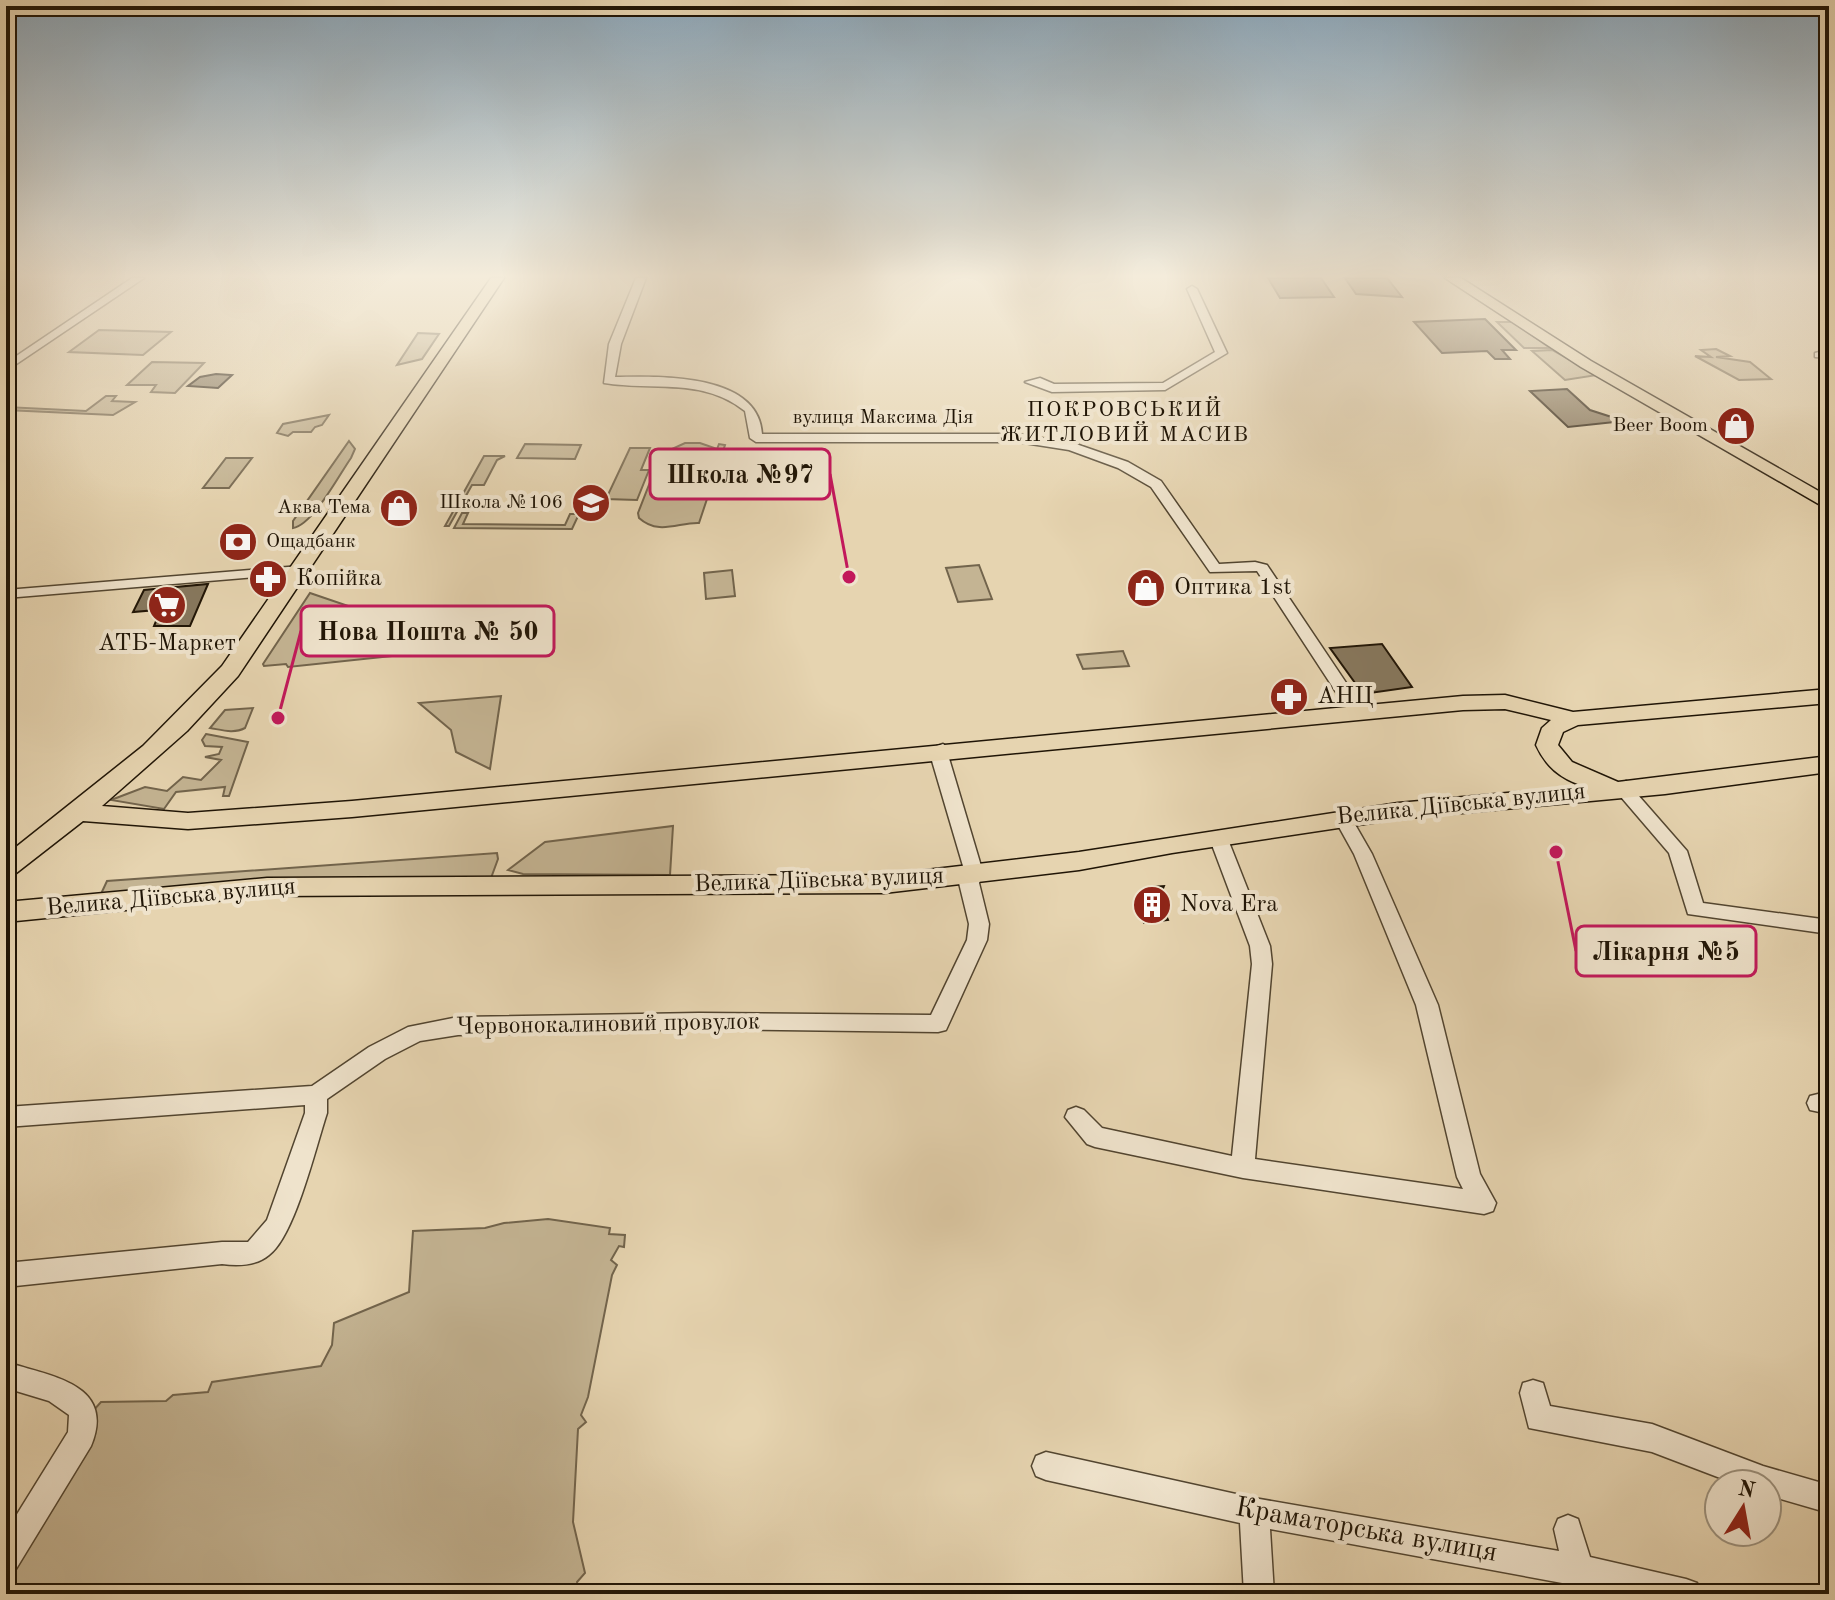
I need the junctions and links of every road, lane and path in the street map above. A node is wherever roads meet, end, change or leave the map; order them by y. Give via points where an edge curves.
1 (29, 353) edge
2 (447, 353) edge
3 (613, 353) edge
4 (1221, 353) edge
5 (1579, 353) edge
6 (6, 368) edge
7 (1031, 382) dead end
8 (1648, 395) junction
9 (1829, 494) edge
10 (1829, 505) edge
11 (300, 570) junction
12 (6, 594) edge
13 (1829, 696) edge
14 (1357, 711) junction
15 (1573, 719) junction
16 (943, 750) junction
17 (1829, 764) edge
18 (1626, 787) junction
19 (78, 812) junction
20 (1343, 818) junction
21 (1218, 837) junction
22 (6, 868) edge
23 (973, 875) junction
24 (6, 912) edge
25 (1829, 927) edge
26 (316, 1095) junction
27 (6, 1117) edge
28 (1076, 1117) dead end
29 (1243, 1168) junction
30 (6, 1275) edge
31 (6, 1375) edge
32 (1536, 1406) dead end
33 (1046, 1466) dead end
34 (1829, 1499) edge
35 (1254, 1512) junction
36 (1568, 1529) dead end
37 (6, 1559) edge
38 (1579, 1569) junction
39 (1259, 1594) edge
40 (1686, 1594) edge

1 - 6 street
2 - 11 main road
3 - 14 street, вулиця Максима Дія via 608,381 713,389 747,406 756,438 1018,438 1072,447 1123,465 1156,484 1215,569 1262,568
4 - 7 street via 1165,386 1052,388
5 - 8 main road
8 - 9 main road
8 - 10 main road
11 - 12 street
11 - 19 main road via 235,666 199,707
13 - 15 main road
14 - 15 main road via 1494,701
14 - 16 main road
15 - 18 main road, Велика Діївська вулиця via 1553,728 1547,738 1556,762 1588,779
16 - 19 main road via 201,821
16 - 23 street, Червонокалиновий провулок via 939,754
17 - 18 main road, Велика Діївська вулиця
18 - 20 main road, Велика Діївська вулиця
18 - 25 street via 1678,851 1695,909
19 - 22 main road
20 - 21 main road, Велика Діївська вулиця
20 - 29 street via 1427,1005 1469,1177 1484,1203
21 - 23 main road, Велика Діївська вулиця
21 - 29 street via 1260,946 1262,964
23 - 24 main road, Велика Діївська вулиця via 884,884 267,887
23 - 26 street, Червонокалиновий провулок via 969,883 979,924 977,940 938,1024 458,1026 416,1033
26 - 27 street
26 - 30 street via 316,1113 278,1224 257,1252
28 - 29 street via 1095,1137
31 - 37 street via 52,1386 83,1410 81,1436
32 - 34 street via 1652,1438
33 - 35 street, Краматорська вулиця
35 - 38 street, Краматорська вулиця
35 - 39 street
36 - 38 street
38 - 40 street, Краматорська вулиця

